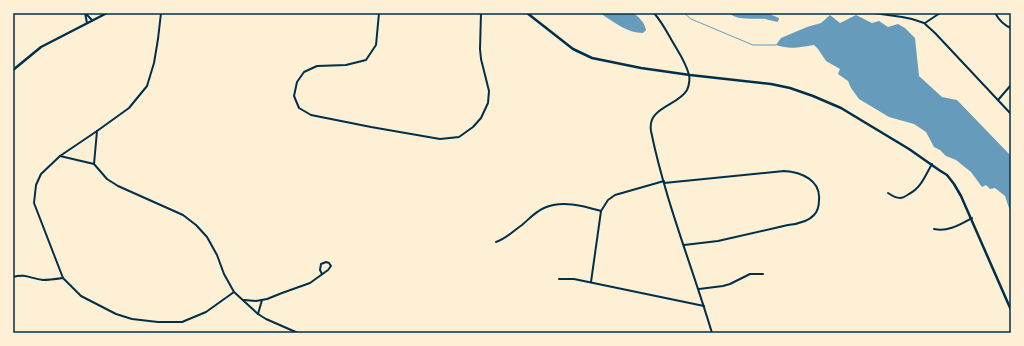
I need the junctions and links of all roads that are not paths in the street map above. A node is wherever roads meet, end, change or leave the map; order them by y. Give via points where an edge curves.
1 (85, 13) edge
2 (107, 13) edge
3 (161, 13) edge
4 (379, 13) edge
5 (481, 13) edge
6 (527, 13) edge
7 (654, 13) edge
8 (874, 13) edge
9 (940, 13) edge
10 (995, 13) edge
11 (92, 20) junction
12 (87, 23) junction
13 (924, 24) junction
14 (1011, 28) edge
15 (13, 70) edge
16 (690, 75) junction
17 (1011, 85) edge
18 (998, 100) junction
19 (1011, 114) edge
20 (97, 131) junction
21 (60, 156) junction
22 (94, 164) junction
23 (932, 164) junction
24 (664, 182) junction
25 (888, 193) dead end
26 (602, 211) junction
27 (972, 218) junction
28 (934, 229) dead end
29 (496, 242) dead end
30 (683, 245) junction
31 (322, 274) junction
32 (763, 274) dead end
33 (13, 277) edge
34 (63, 278) junction
35 (559, 279) dead end
36 (591, 282) junction
37 (699, 289) junction
38 (234, 292) junction
39 (243, 300) junction
40 (262, 300) junction
41 (704, 306) junction
42 (1011, 310) edge
43 (258, 314) junction
44 (298, 333) edge
45 (712, 333) edge

1 - 11 street
1 - 12 street
2 - 11 main road
3 - 20 street via 154,63 147,86 129,108
4 - 5 street via 376,45 366,60 346,65 317,66 304,72 297,82 294,96 299,108 311,115 440,139 459,137 474,127 482,118 488,103 489,91 480,49
6 - 16 main road via 573,49 592,58
7 - 16 street
8 - 13 street via 902,17
9 - 13 street
10 - 14 street via 1001,22
11 - 12 main road
12 - 15 main road via 41,47
13 - 18 street
16 - 23 main road via 783,86 813,96 841,108
16 - 24 street via 689,85 682,96 658,112 650,121
17 - 18 street
18 - 19 street
20 - 21 street
20 - 22 street
21 - 22 street
21 - 34 street via 42,174 36,185 34,203
22 - 38 street via 107,179 118,186 183,215 196,225 207,237
23 - 25 street via 921,184 912,193 900,198
23 - 27 main road via 954,184
24 - 26 street via 615,195 608,200
24 - 30 street
24 - 30 street via 784,171 808,178 819,192 816,213 800,223 718,241
26 - 29 street via 568,204 547,207 504,239
26 - 36 street
27 - 28 street via 951,228
27 - 42 main road
30 - 37 street
31 - 31 street via 330,267 329,263 321,264
31 - 40 street via 310,283
32 - 37 street via 750,274 730,284
33 - 34 street via 27,276 42,280
34 - 38 street via 81,296 116,314 158,322 182,322 206,312
35 - 36 street via 574,278
36 - 41 street
37 - 41 street
38 - 39 street
39 - 40 street
39 - 43 street
40 - 43 street
41 - 45 street
43 - 44 street

